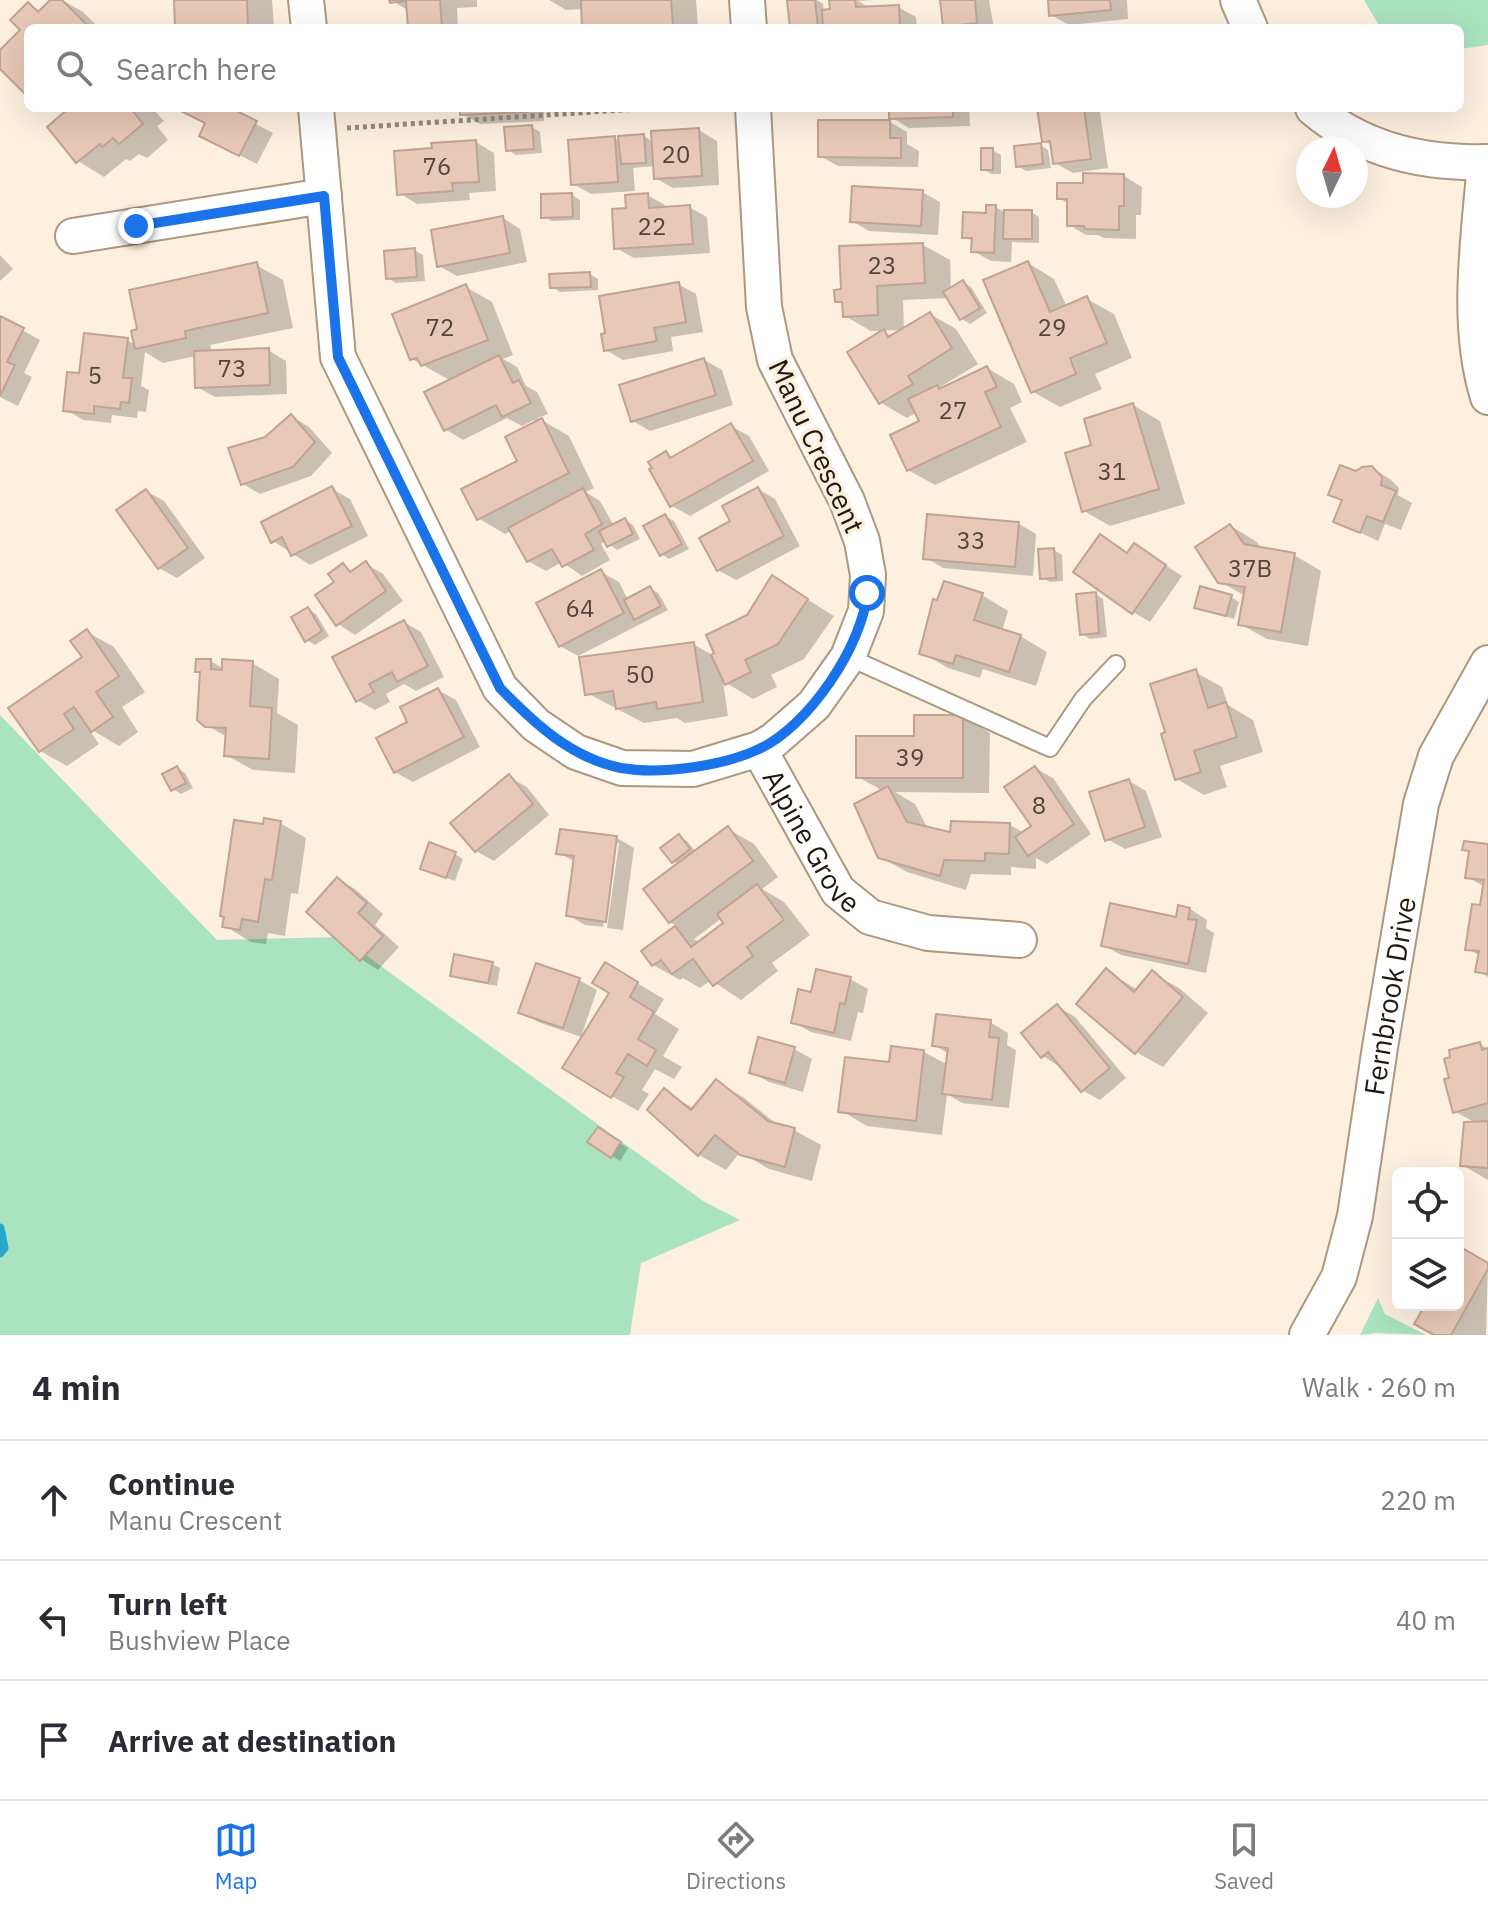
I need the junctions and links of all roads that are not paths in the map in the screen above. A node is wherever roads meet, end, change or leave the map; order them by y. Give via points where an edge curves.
1 (306, 0) edge
2 (747, 0) edge
3 (1238, 0) edge
4 (309, 24) edge
5 (749, 24) edge
6 (1248, 24) edge
7 (753, 112) edge
8 (1318, 112) edge
9 (317, 119) edge
10 (1486, 162) edge
11 (324, 196) junction
12 (73, 236) dead end
13 (1488, 397) edge
14 (848, 657) junction
15 (1488, 663) edge
16 (1116, 664) dead end
17 (759, 749) junction
18 (1019, 940) dead end
19 (1307, 1335) edge

1 - 4 street
2 - 5 street
3 - 6 street
7 - 14 street, Manu Crescent via 764,307 775,360 847,501 868,575 866,611
8 - 10 street via 1379,148 1430,161
9 - 11 street, Manu Crescent
10 - 13 street via 1476,330
11 - 12 street
11 - 17 street, Manu Crescent via 338,357 500,688 536,725 576,752 622,768 693,769
14 - 16 lane via 1050,748 1083,699
14 - 17 street, Manu Crescent via 814,705
15 - 19 street, Fernbrook Drive via 1436,756 1421,804 1355,1216 1339,1277
17 - 18 street, Alpine Grove via 838,891 870,917 928,933

